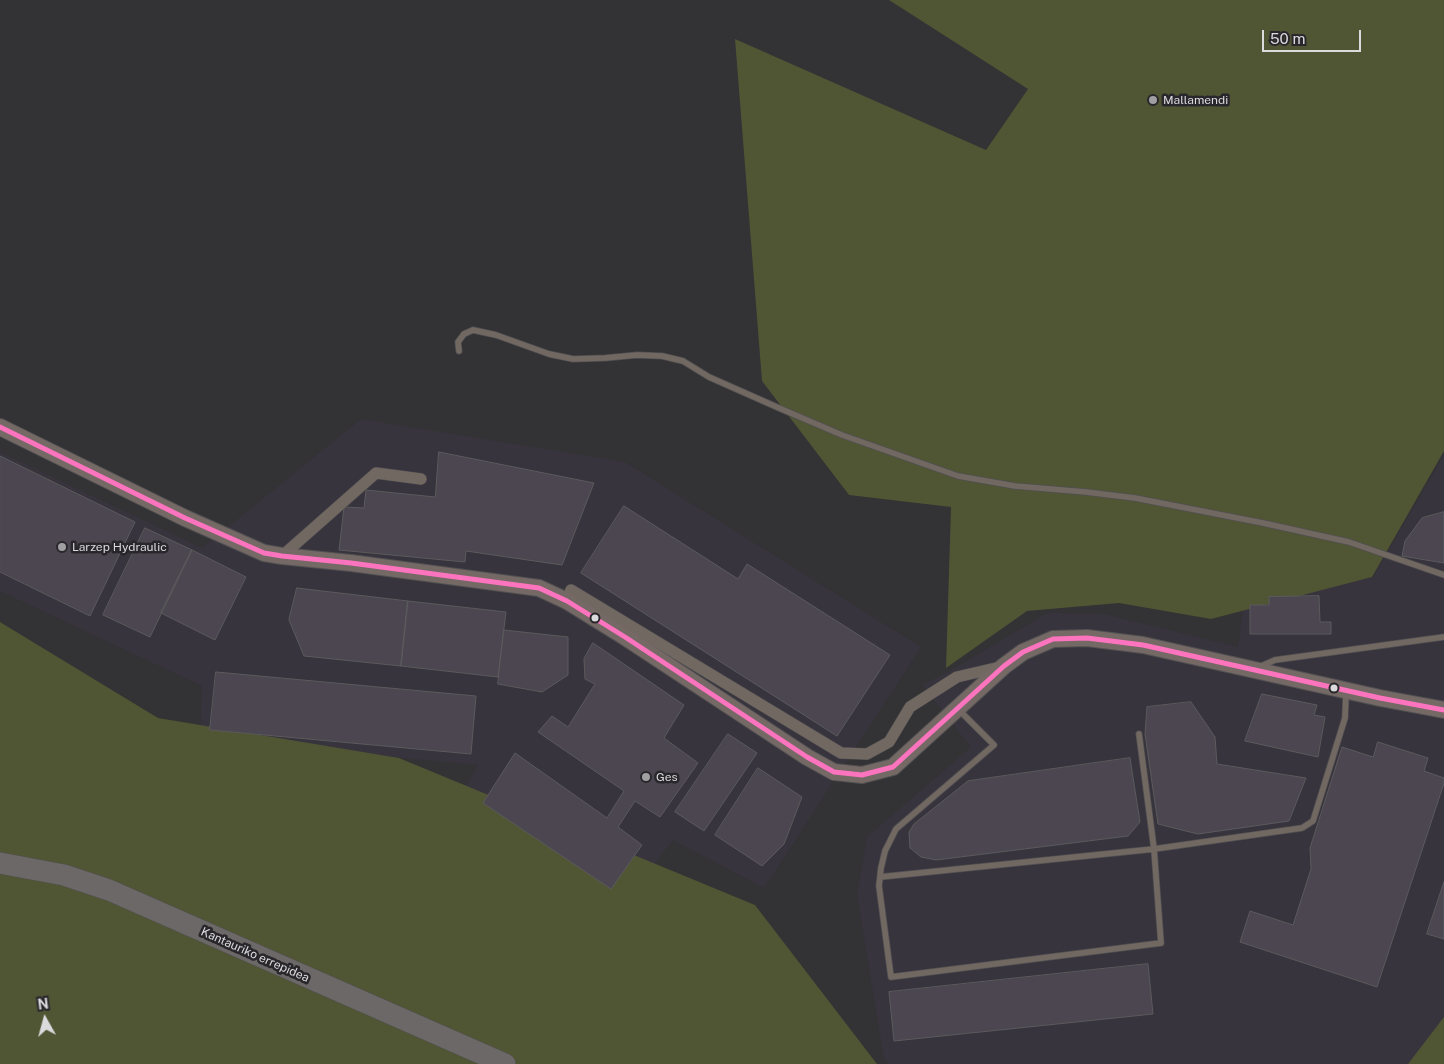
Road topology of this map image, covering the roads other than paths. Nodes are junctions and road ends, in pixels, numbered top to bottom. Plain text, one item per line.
1 (459, 351) dead end
2 (0, 428) edge
3 (422, 479) dead end
4 (282, 556) junction
5 (1444, 575) edge
6 (567, 601) junction
7 (1444, 637) edge
8 (1004, 666) junction
9 (1252, 670) junction
10 (1346, 690) junction
11 (957, 708) junction
12 (1444, 710) edge
13 (1139, 734) dead end
14 (1154, 850) junction
15 (0, 863) edge
16 (880, 877) junction
17 (505, 1064) edge

1 - 5 lane
2 - 4 street
3 - 4 street
4 - 6 street
6 - 8 street
6 - 11 street
7 - 9 lane
8 - 9 street
8 - 11 street
9 - 10 street
10 - 12 street
10 - 14 lane
11 - 16 lane
13 - 14 lane
14 - 16 lane
14 - 16 lane
15 - 17 highway, Kantauriko errepidea

